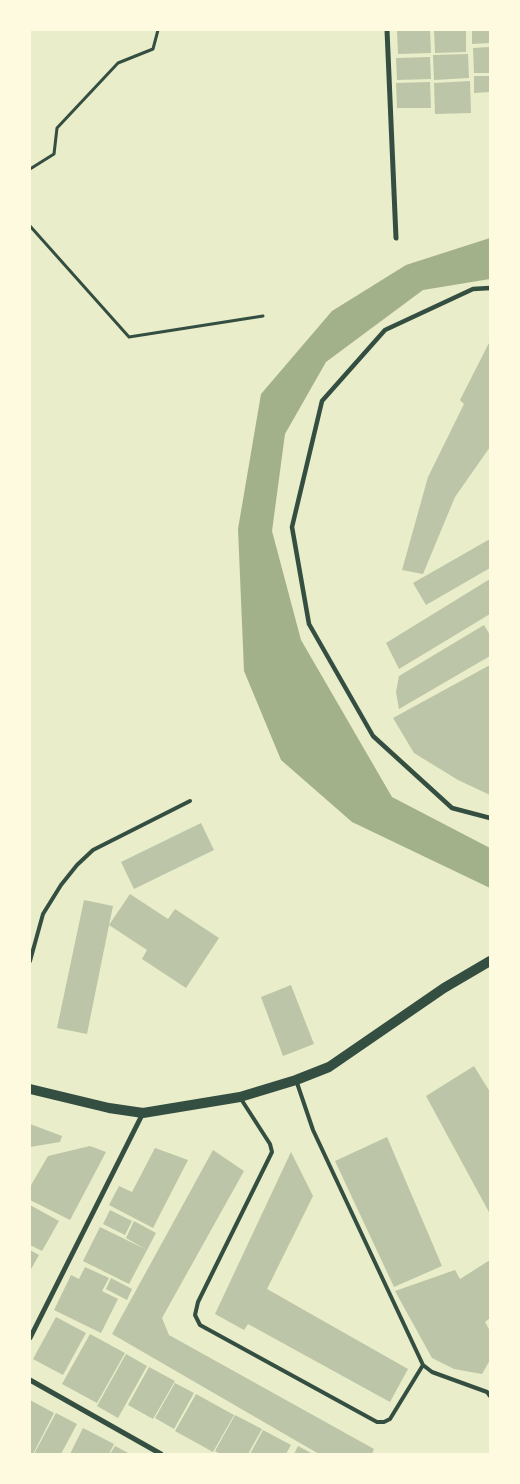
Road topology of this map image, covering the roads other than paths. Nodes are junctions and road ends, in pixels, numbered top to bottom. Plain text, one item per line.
1 (387, 30) edge
2 (396, 238) dead end
3 (490, 288) edge
4 (190, 801) dead end
5 (490, 818) edge
6 (30, 961) edge
7 (490, 961) edge
8 (296, 1080) junction
9 (30, 1088) edge
10 (240, 1097) junction
11 (143, 1112) junction
12 (30, 1338) edge
13 (424, 1365) junction
14 (30, 1380) edge
15 (490, 1386) edge
16 (487, 1392) junction
17 (490, 1396) edge
18 (161, 1454) edge

1 - 2 street
3 - 5 street
4 - 6 lane
7 - 8 main road
8 - 10 main road
8 - 13 lane
9 - 11 main road
10 - 11 main road
10 - 13 lane
11 - 12 street
13 - 16 lane
14 - 18 street
15 - 16 lane
16 - 17 lane

